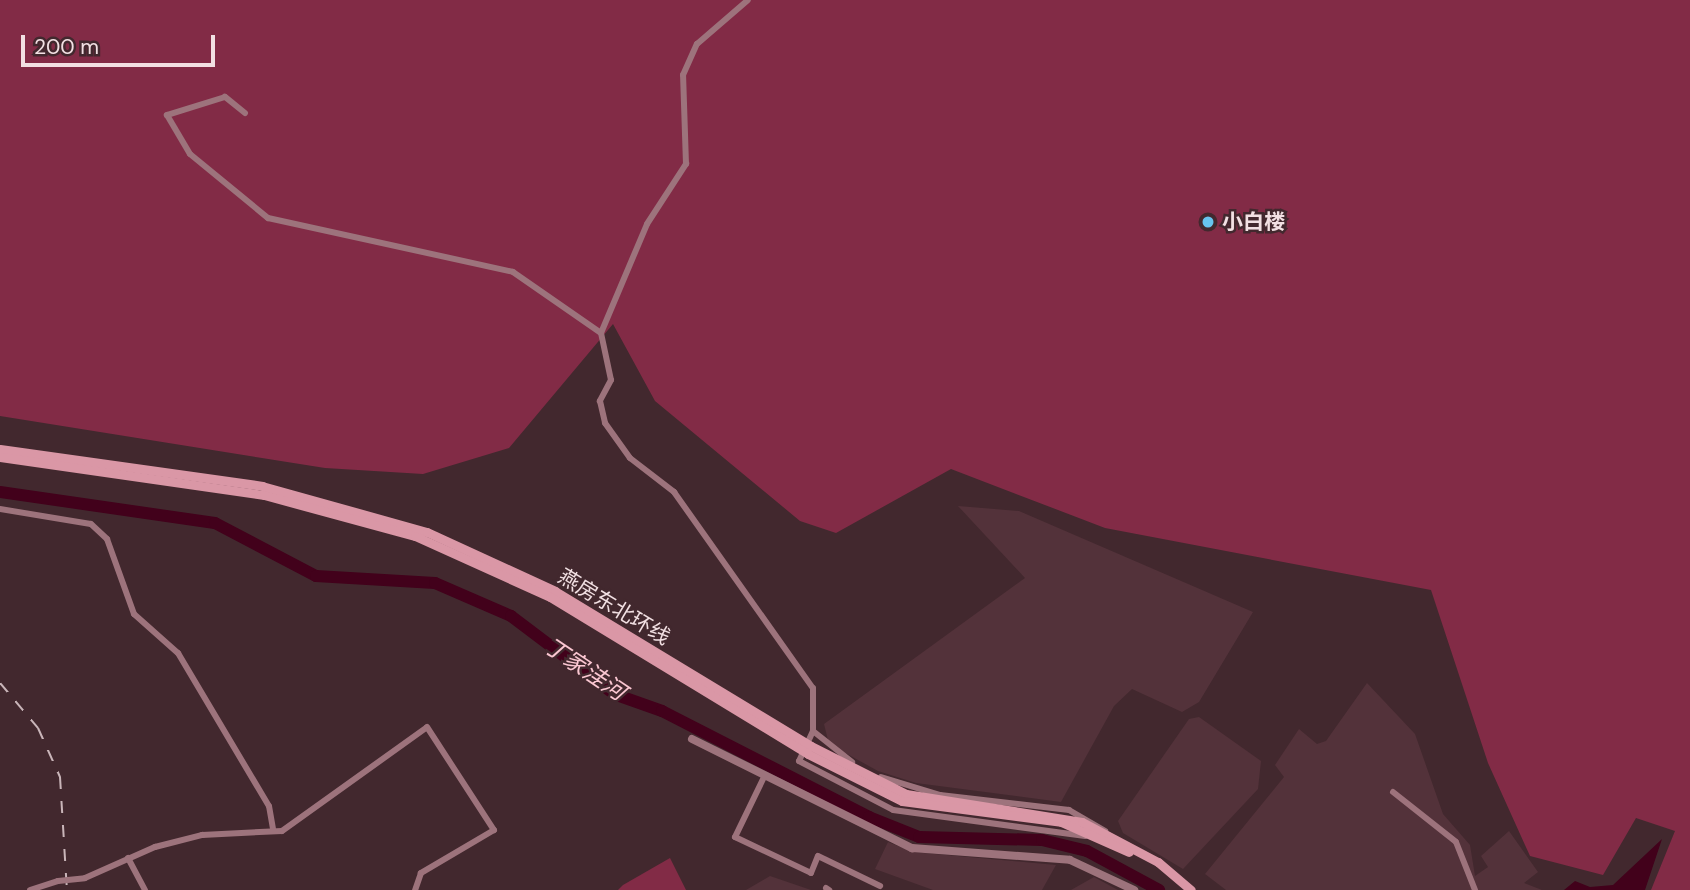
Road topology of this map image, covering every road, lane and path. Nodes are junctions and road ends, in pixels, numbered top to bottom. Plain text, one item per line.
1 (748, 0) edge
2 (245, 113) dead end
3 (601, 333) junction
4 (0, 449) edge
5 (0, 457) edge
6 (0, 509) edge
7 (813, 731) junction
8 (692, 739) dead end
9 (809, 750) junction
10 (765, 775) junction
11 (1393, 792) dead end
12 (273, 829) junction
13 (1113, 841) junction
14 (128, 858) junction
15 (880, 886) dead end
16 (30, 890) edge
17 (145, 890) edge
18 (415, 890) edge
19 (1134, 890) edge
20 (1191, 890) edge
21 (1475, 890) edge

1 - 3 street
2 - 3 street
3 - 7 street
4 - 9 main road, 燕房东北环线, bridge
5 - 9 main road, 燕房东北环线, bridge
6 - 12 street
7 - 13 street
7 - 13 street
8 - 10 street
9 - 13 main road, 燕房东北环线
10 - 15 street
10 - 19 street
11 - 21 street
12 - 14 street
12 - 18 street
13 - 20 main road, 燕房东北环线
14 - 16 street, bridge
14 - 17 street

